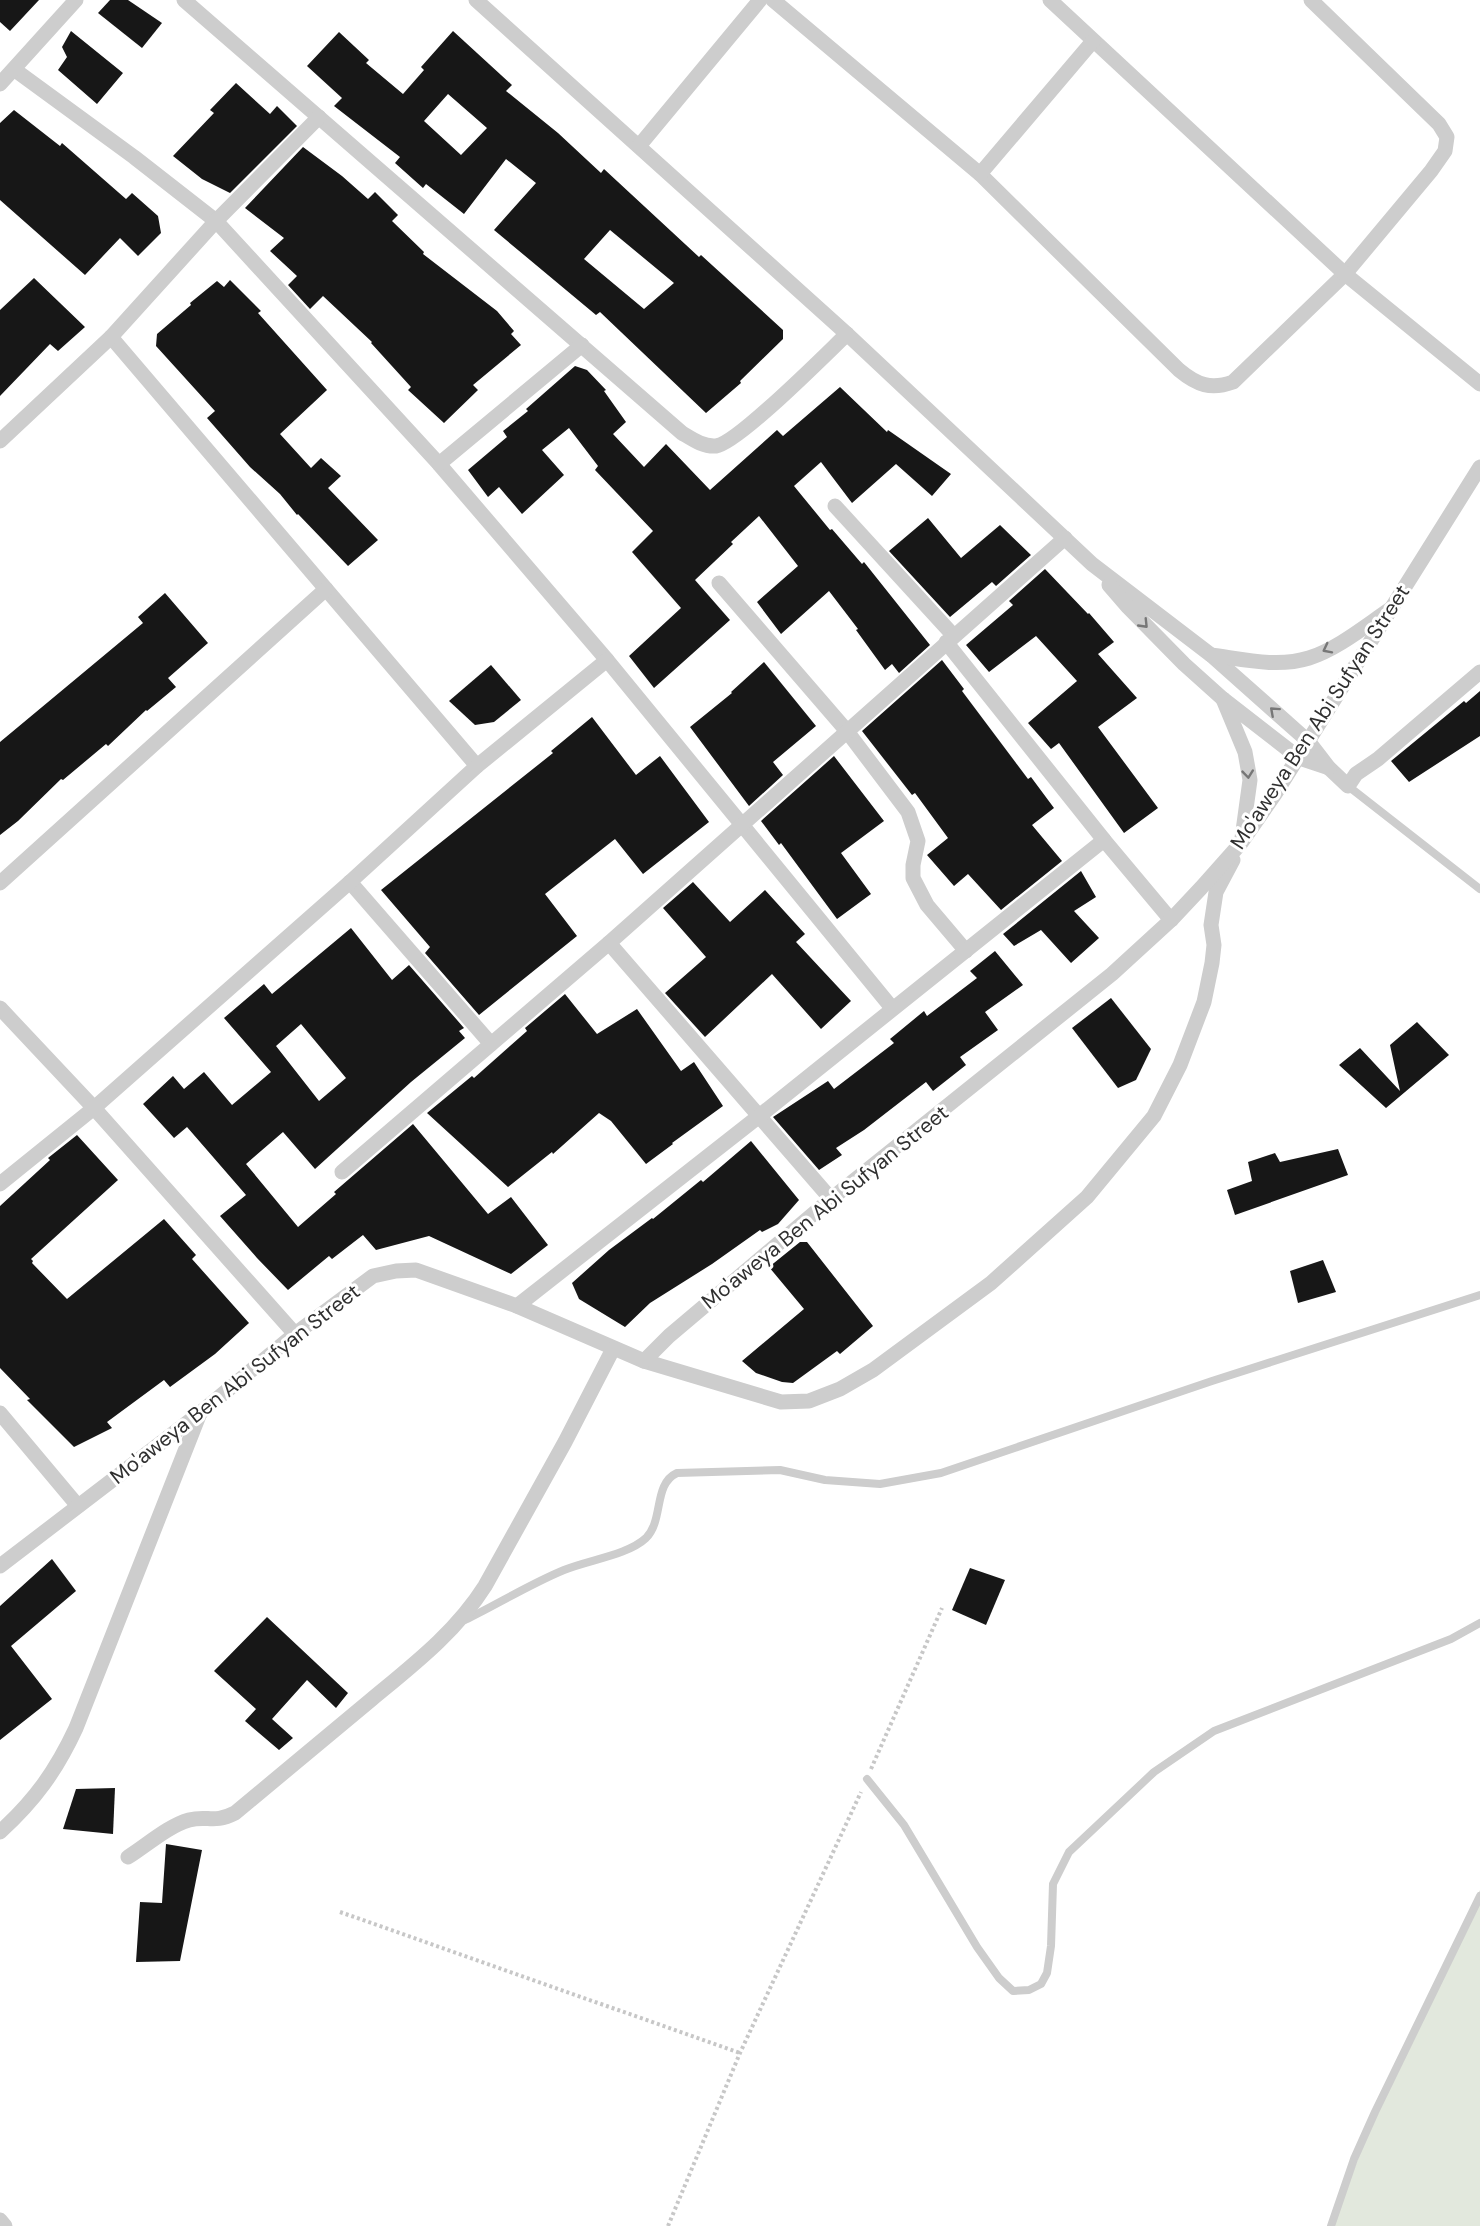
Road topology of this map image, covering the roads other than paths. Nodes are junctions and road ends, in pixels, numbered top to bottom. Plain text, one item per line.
1 (76, 0) edge
2 (184, 0) edge
3 (476, 0) edge
4 (760, 0) edge
5 (773, 0) edge
6 (1050, 0) edge
7 (1311, 0) edge
8 (1094, 41) junction
9 (15, 70) junction
10 (0, 84) edge
11 (319, 117) junction
12 (639, 146) junction
13 (980, 174) junction
14 (216, 221) junction
15 (1345, 274) junction
16 (847, 334) junction
17 (111, 337) junction
18 (582, 345) junction
19 (1480, 384) edge
20 (0, 441) edge
21 (439, 464) junction
22 (1480, 467) edge
23 (835, 506) dead end
24 (1065, 538) junction
25 (1092, 564) junction
26 (719, 583) dead end
27 (326, 589) junction
28 (1394, 606) junction
29 (950, 638) junction
30 (1211, 655) junction
31 (607, 660) junction
32 (1480, 672) edge
33 (1223, 699) junction
34 (846, 730) junction
35 (1309, 742) junction
36 (1299, 758) junction
37 (477, 766) junction
38 (1329, 768) junction
39 (1348, 786) junction
40 (742, 824) junction
41 (1104, 840) junction
42 (1241, 843) junction
43 (350, 882) junction
44 (0, 883) edge
45 (1480, 889) edge
46 (1171, 920) junction
47 (609, 943) junction
48 (966, 951) junction
49 (0, 1008) edge
50 (892, 1008) junction
51 (491, 1044) junction
52 (94, 1108) junction
53 (758, 1117) junction
54 (342, 1172) dead end
55 (0, 1184) edge
56 (831, 1199) junction
57 (1480, 1294) edge
58 (517, 1306) junction
59 (295, 1334) junction
60 (613, 1349) junction
61 (644, 1361) junction
62 (0, 1413) edge
63 (200, 1413) junction
64 (78, 1506) junction
65 (0, 1566) edge
66 (1480, 1623) edge
67 (456, 1625) junction
68 (867, 1779) road end
69 (0, 1832) edge
70 (128, 1857) dead end
71 (1480, 1896) edge
72 (0, 2220) edge
73 (5, 2226) edge
74 (1331, 2226) edge

1 - 9 street
2 - 11 street
3 - 12 street
4 - 12 street
5 - 13 street
6 - 8 street
7 - 15 street
8 - 13 street
8 - 15 street
9 - 10 street
9 - 14 street
11 - 14 street
11 - 18 street
12 - 16 street
13 - 15 street
14 - 17 street
14 - 21 street
15 - 19 street
16 - 18 street
16 - 24 street
17 - 20 street
17 - 27 street
18 - 21 street
21 - 31 street
22 - 28 street, Mo'aweya Ben Abi Sufyan Street
23 - 29 street
24 - 25 street
24 - 29 street
25 - 30 street
25 -> 33 street
26 - 34 street
27 - 37 street
27 - 44 street
28 -> 30 street
28 - 35 street, Mo'aweya Ben Abi Sufyan Street
29 - 34 street
29 - 41 street
35 -> 30 street
31 - 37 street
31 - 40 street
32 - 39 street
33 - 36 street
33 -> 42 street
34 - 40 street
34 - 48 street
35 - 36 street, Mo'aweya Ben Abi Sufyan Street
35 - 38 street
36 - 38 street
36 - 42 street, Mo'aweya Ben Abi Sufyan Street
37 - 43 street
38 - 39 street
39 - 45 lane
40 - 47 street
40 - 50 street
41 - 46 street
41 - 48 street
42 - 46 street, Mo'aweya Ben Abi Sufyan Street
42 - 61 street
43 - 51 street
43 - 52 street
46 - 56 street, Mo'aweya Ben Abi Sufyan Street
47 - 51 street
47 - 53 street
48 - 50 street
49 - 52 street
50 - 53 street
51 - 54 street
52 - 55 street
52 - 59 street
53 - 56 street
53 - 58 street
56 - 61 street, Mo'aweya Ben Abi Sufyan Street
57 - 67 lane
58 - 59 street, Mo'aweya Ben Abi Sufyan Street
58 - 60 street, Mo'aweya Ben Abi Sufyan Street
59 - 63 street, Mo'aweya Ben Abi Sufyan Street
60 - 61 street, Mo'aweya Ben Abi Sufyan Street
60 - 67 street
62 - 64 street
63 - 64 street, Mo'aweya Ben Abi Sufyan Street
63 - 69 street
64 - 65 street, Mo'aweya Ben Abi Sufyan Street
66 - 68 lane
67 - 70 street
71 - 74 lane
72 - 73 street

